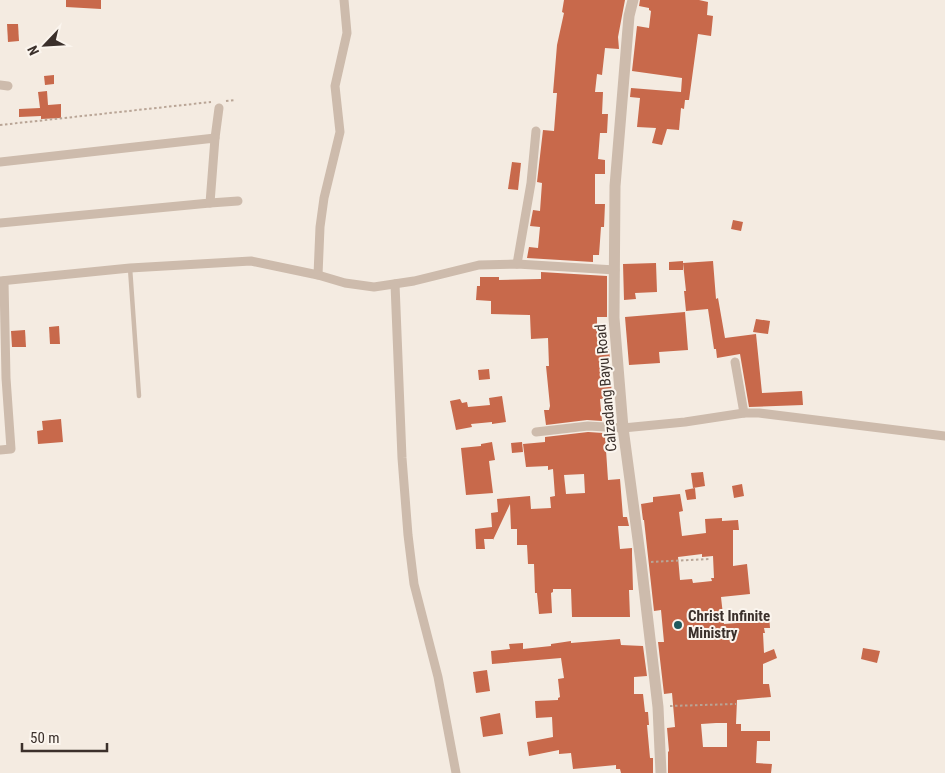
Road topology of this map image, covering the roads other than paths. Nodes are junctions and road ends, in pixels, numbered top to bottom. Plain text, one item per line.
1 (344, 0) edge
2 (633, 0) edge
3 (220, 104) road end
4 (536, 131) dead end
5 (215, 138) junction
6 (0, 162) edge
7 (238, 201) dead end
8 (210, 203) junction
9 (0, 222) edge
10 (517, 264) junction
11 (130, 268) junction
12 (615, 270) junction
13 (318, 275) junction
14 (2, 281) edge
15 (395, 284) junction
16 (735, 362) dead end
17 (139, 396) dead end
18 (744, 413) junction
19 (623, 428) junction
20 (536, 432) dead end
21 (945, 436) edge
22 (0, 450) edge
23 (456, 773) edge
24 (661, 773) edge

1 - 13 street
2 - 12 street, Calzadang Bayu Road
3 - 5 street
4 - 10 street
5 - 6 street
5 - 8 street
7 - 8 street
8 - 9 street
10 - 12 street
10 - 15 street
11 - 13 street
11 - 14 street
11 - 17 lane
12 - 19 street, Calzadang Bayu Road
13 - 15 street
14 - 22 street
15 - 23 street
16 - 18 street
18 - 19 street
18 - 21 street
19 - 20 street
19 - 24 street, Calzadang Bayu Road

